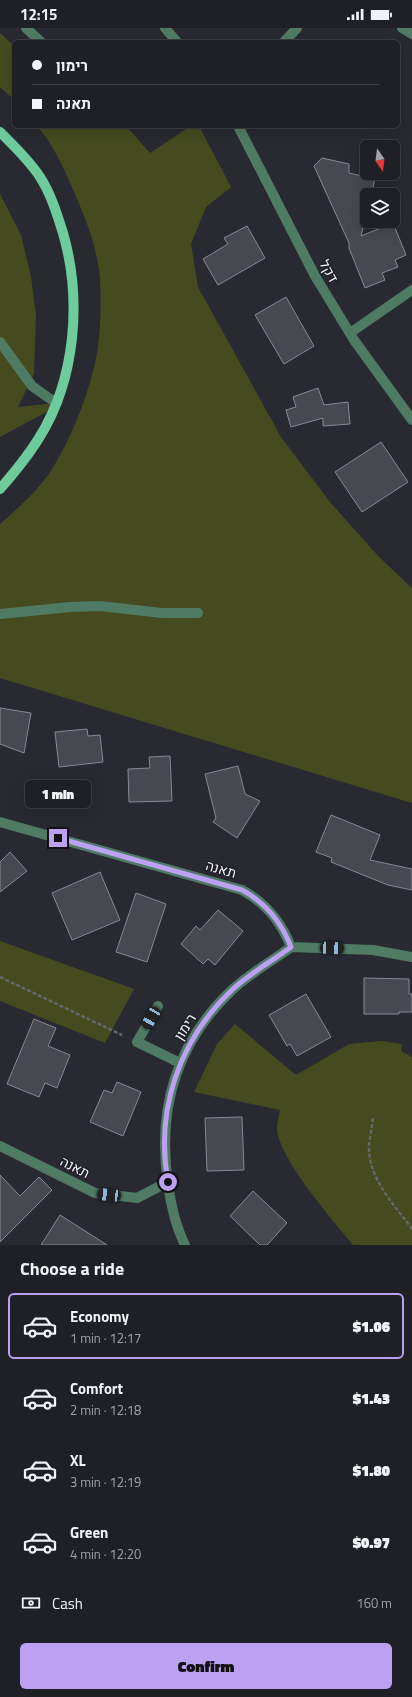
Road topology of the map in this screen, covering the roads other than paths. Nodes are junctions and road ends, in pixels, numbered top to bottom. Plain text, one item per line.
1 (26, 28) edge
2 (164, 28) edge
3 (297, 28) edge
4 (402, 28) edge
5 (412, 34) edge
6 (39, 40) edge
7 (175, 40) edge
8 (286, 40) edge
9 (239, 128) edge
10 (0, 132) edge
11 (412, 290) edge
12 (350, 333) junction
13 (0, 342) edge
14 (56, 403) junction
15 (412, 420) edge
16 (0, 489) edge
17 (198, 613) dead end
18 (0, 614) edge
19 (0, 822) edge
20 (291, 947) junction
21 (412, 958) edge
22 (158, 1006) dead end
23 (180, 1063) junction
24 (0, 1146) edge
25 (168, 1182) junction
26 (185, 1245) edge

1 - 6 street
2 - 7 street
3 - 8 street
4 - 5 street
9 - 12 street, דקל
10 - 14 main road
11 - 12 street
12 - 15 street, דקל
13 - 14 street
14 - 16 main road
17 - 18 street
19 - 20 street, תאנה
20 - 21 street
20 - 23 street, רימון
22 - 23 street
23 - 25 street, רימון
24 - 25 street, תאנה
25 - 26 street

